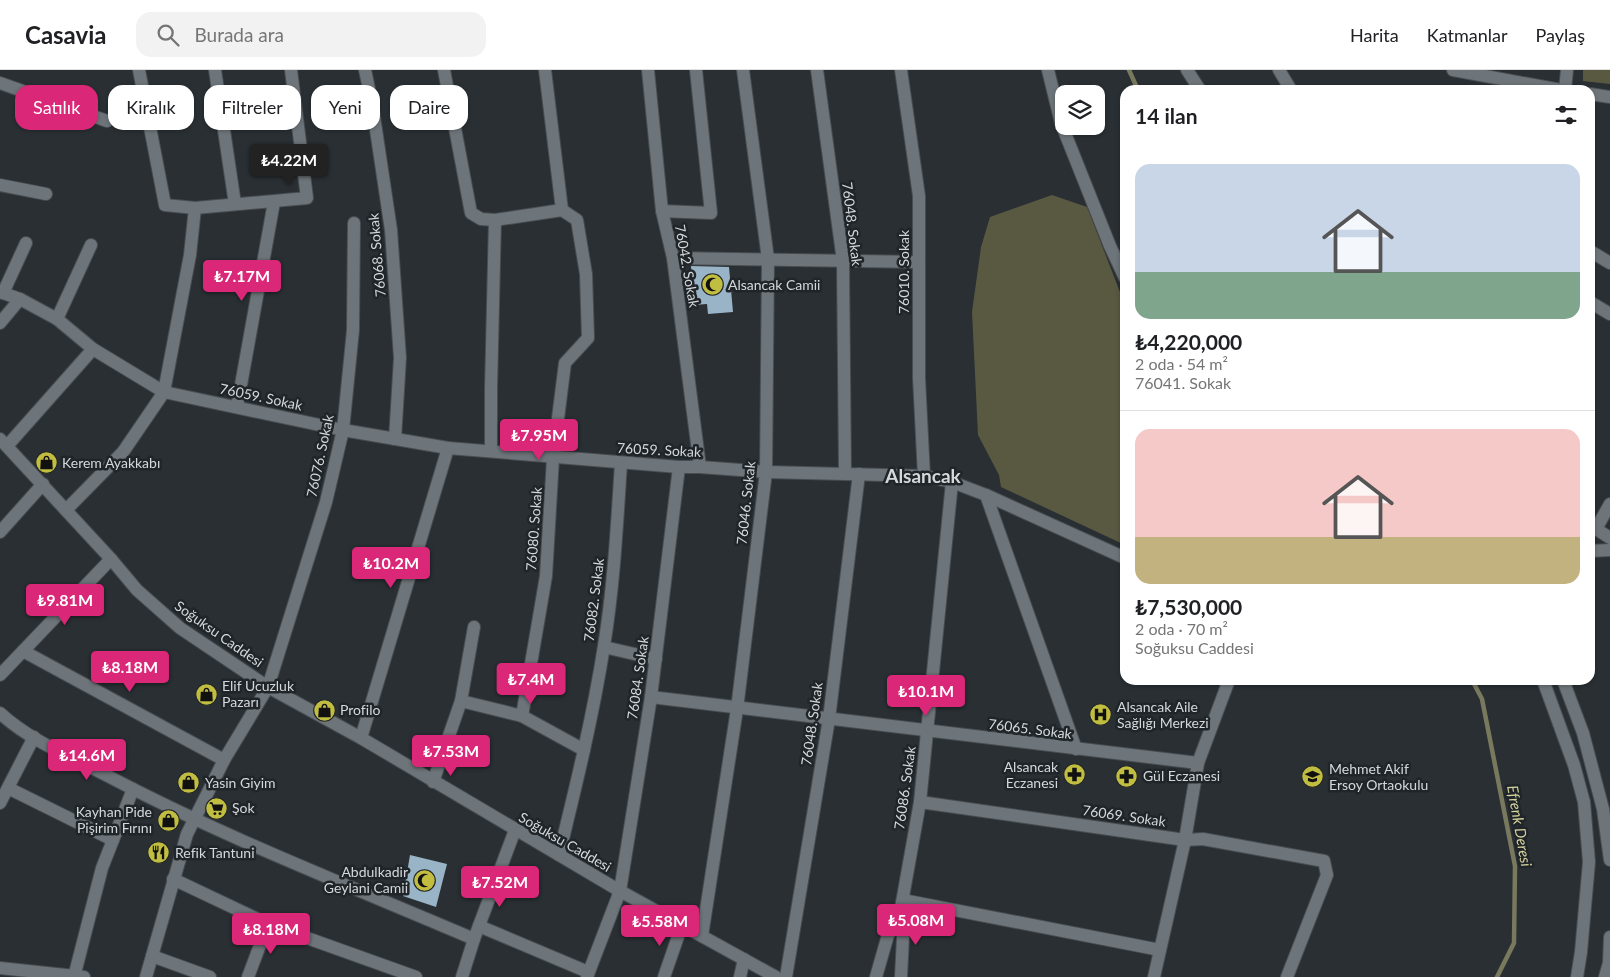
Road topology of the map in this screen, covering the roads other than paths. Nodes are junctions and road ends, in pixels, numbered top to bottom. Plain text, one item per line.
1 (139, 70) edge
2 (215, 70) edge
3 (291, 70) edge
4 (365, 70) edge
5 (444, 70) edge
6 (545, 70) edge
7 (648, 70) edge
8 (696, 70) edge
9 (743, 70) edge
10 (817, 70) edge
11 (901, 70) edge
12 (1048, 70) edge
13 (1187, 70) edge
14 (1279, 70) edge
15 (1453, 70) edge
16 (1567, 70) edge
17 (0, 83) edge
18 (1197, 85) edge
19 (1288, 85) edge
20 (1534, 85) edge
21 (1566, 85) edge
22 (1595, 95) edge
23 (1610, 97) edge
24 (107, 121) dead end
25 (0, 185) edge
26 (46, 194) dead end
27 (274, 202) junction
28 (235, 204) junction
29 (195, 208) junction
30 (562, 210) junction
31 (662, 211) junction
32 (495, 220) junction
33 (354, 223) dead end
34 (26, 244) dead end
35 (91, 245) dead end
36 (1595, 254) edge
37 (673, 258) junction
38 (768, 260) junction
39 (843, 261) junction
40 (919, 262) junction
41 (1610, 263) edge
42 (1120, 267) edge
43 (1, 293) edge
44 (20, 299) junction
45 (1595, 306) edge
46 (1610, 314) edge
47 (57, 319) junction
48 (0, 323) edge
49 (93, 349) junction
50 (164, 392) junction
51 (237, 407) junction
52 (343, 430) junction
53 (395, 439) junction
54 (3, 443) edge
55 (448, 448) junction
56 (491, 451) junction
57 (553, 458) junction
58 (621, 463) junction
59 (700, 466) junction
60 (679, 467) junction
61 (766, 472) junction
62 (844, 473) junction
63 (859, 474) junction
64 (924, 476) junction
65 (952, 482) junction
66 (43, 484) junction
67 (986, 495) junction
68 (1610, 504) edge
69 (66, 510) junction
70 (1595, 524) edge
71 (1595, 528) edge
72 (0, 532) edge
73 (1610, 538) edge
74 (1610, 550) edge
75 (1595, 551) edge
76 (1120, 556) edge
77 (111, 559) junction
78 (474, 627) dead end
79 (604, 647) junction
80 (23, 651) junction
81 (656, 659) junction
82 (0, 675) edge
83 (1227, 685) edge
84 (1545, 685) edge
85 (1565, 685) edge
86 (268, 687) junction
87 (651, 697) junction
88 (461, 700) junction
89 (737, 709) junction
90 (0, 713) edge
91 (522, 716) junction
92 (829, 719) junction
93 (928, 732) junction
94 (34, 737) junction
95 (361, 738) junction
96 (1076, 749) junction
97 (584, 750) junction
98 (224, 760) junction
99 (1198, 763) junction
100 (433, 782) junction
101 (8, 788) junction
102 (133, 789) junction
103 (0, 802) edge
104 (920, 802) junction
105 (194, 819) junction
106 (515, 830) junction
107 (112, 840) junction
108 (1186, 840) junction
109 (559, 855) junction
110 (1610, 860) edge
111 (173, 880) junction
112 (620, 891) junction
113 (903, 900) junction
114 (898, 918) junction
115 (268, 924) junction
116 (682, 925) junction
117 (479, 926) junction
118 (702, 936) junction
119 (1610, 937) edge
120 (474, 939) junction
121 (1160, 950) junction
122 (152, 956) junction
123 (744, 959) junction
124 (0, 968) edge
125 (587, 975) edge
126 (77, 977) edge
127 (146, 977) edge
128 (210, 977) edge
129 (248, 977) edge
130 (416, 977) edge
131 (462, 977) edge
132 (664, 977) edge
133 (740, 977) edge
134 (776, 977) edge
135 (786, 977) edge
136 (876, 977) edge
137 (901, 977) edge
138 (1154, 977) edge
139 (1287, 977) edge
140 (1577, 977) edge
141 (1605, 977) edge

1 - 29 street
2 - 28 street
3 - 27 street
4 - 53 street, 76068. Sokak
5 - 32 street
6 - 30 street
7 - 31 street, 76042. Sokak
8 - 31 street
9 - 38 street, 76046. Sokak
10 - 39 street, 76048. Sokak
11 - 40 street, 76010. Sokak
12 - 42 street
13 - 18 street
14 - 19 street
15 - 20 street
16 - 21 street
17 - 24 street
22 - 23 street
25 - 26 street
27 - 28 street
27 - 51 street
28 - 29 street
29 - 50 street
30 - 32 street
30 - 57 street, 76080. Sokak
31 - 37 street, 76042. Sokak
32 - 56 street
33 - 52 street, 76076. Sokak
34 - 43 street
35 - 47 street
36 - 41 street
37 - 38 street
37 - 59 street, 76042. Sokak
38 - 39 street
38 - 61 street, 76046. Sokak
39 - 40 street
39 - 62 street, 76048. Sokak
40 - 64 street, 76010. Sokak
43 - 44 street, 76059. Sokak
44 - 47 street, 76059. Sokak
44 - 48 street
45 - 46 street
47 - 49 street, 76059. Sokak
49 - 50 street, 76059. Sokak
49 - 54 street
50 - 51 street, 76059. Sokak
50 - 69 street
51 - 52 street, 76059. Sokak
52 - 53 street, 76059. Sokak
52 - 86 street, 76076. Sokak
53 - 55 street, 76059. Sokak
54 - 66 street, Soğuksu Caddesi
55 - 56 street, 76059. Sokak
55 - 95 street
56 - 57 street, 76059. Sokak
57 - 58 street, 76059. Sokak
57 - 91 street, 76080. Sokak
58 - 60 street, 76059. Sokak
58 - 79 street, 76082. Sokak
59 - 60 street, 76059. Sokak
59 - 61 street, 76059. Sokak
60 - 81 street, 76084. Sokak
61 - 62 street, 76059. Sokak
61 - 89 street, 76046. Sokak
62 - 63 street, 76059. Sokak
63 - 64 street, 76059. Sokak
63 - 92 street, 76048. Sokak
64 - 65 street, 76059. Sokak
65 - 67 street, 76059. Sokak
65 - 93 street, 76086. Sokak
66 - 69 street, Soğuksu Caddesi
66 - 72 street
67 - 76 street, 76059. Sokak
67 - 96 street
68 - 70 street
69 - 77 street, Soğuksu Caddesi
71 - 73 street
74 - 75 street
77 - 80 street
77 - 86 street, Soğuksu Caddesi
78 - 88 street
79 - 81 street
79 - 97 street, 76082. Sokak
80 - 82 street
80 - 98 street
81 - 87 street, 76084. Sokak
83 - 99 street
84 - 140 street
85 - 110 street
86 - 95 street, Soğuksu Caddesi
86 - 98 street, 76076. Sokak
87 - 89 street, 76065. Sokak
87 - 112 street, 76084. Sokak
88 - 91 street
88 - 100 street
89 - 92 street, 76065. Sokak
89 - 118 street, 76046. Sokak
90 - 94 street
91 - 97 street
92 - 93 street, 76065. Sokak
92 - 135 street, 76048. Sokak
93 - 96 street, 76065. Sokak
93 - 104 street, 76086. Sokak
94 - 101 street
94 - 102 street
95 - 100 street, Soğuksu Caddesi
96 - 99 street, 76065. Sokak
97 - 109 street, 76082. Sokak
98 - 105 street, 76076. Sokak
99 - 108 street
100 - 106 street, Soğuksu Caddesi
101 - 103 street
101 - 107 street
102 - 105 street
102 - 107 street
104 - 108 street, 76069. Sokak
104 - 113 street, 76086. Sokak
105 - 111 street, 76076. Sokak
105 - 120 street
106 - 109 street, Soğuksu Caddesi
106 - 117 street
107 - 126 street
108 - 121 street
108 - 139 street, 76069. Sokak
109 - 112 street, Soğuksu Caddesi
111 - 115 street
111 - 122 street, 76076. Sokak
112 - 116 street, Soğuksu Caddesi
112 - 125 street, 76084. Sokak
113 - 114 street, 76086. Sokak
113 - 121 street
114 - 136 street, 76086. Sokak
114 - 137 street, 76086. Sokak
115 - 129 street
115 - 130 street
116 - 118 street, Soğuksu Caddesi
116 - 132 street
117 - 120 street
117 - 125 street
118 - 123 street, Soğuksu Caddesi
119 - 141 street
120 - 131 street
121 - 138 street
122 - 127 street, 76076. Sokak
122 - 128 street
123 - 133 street
123 - 134 street, Soğuksu Caddesi
124 - 126 street

